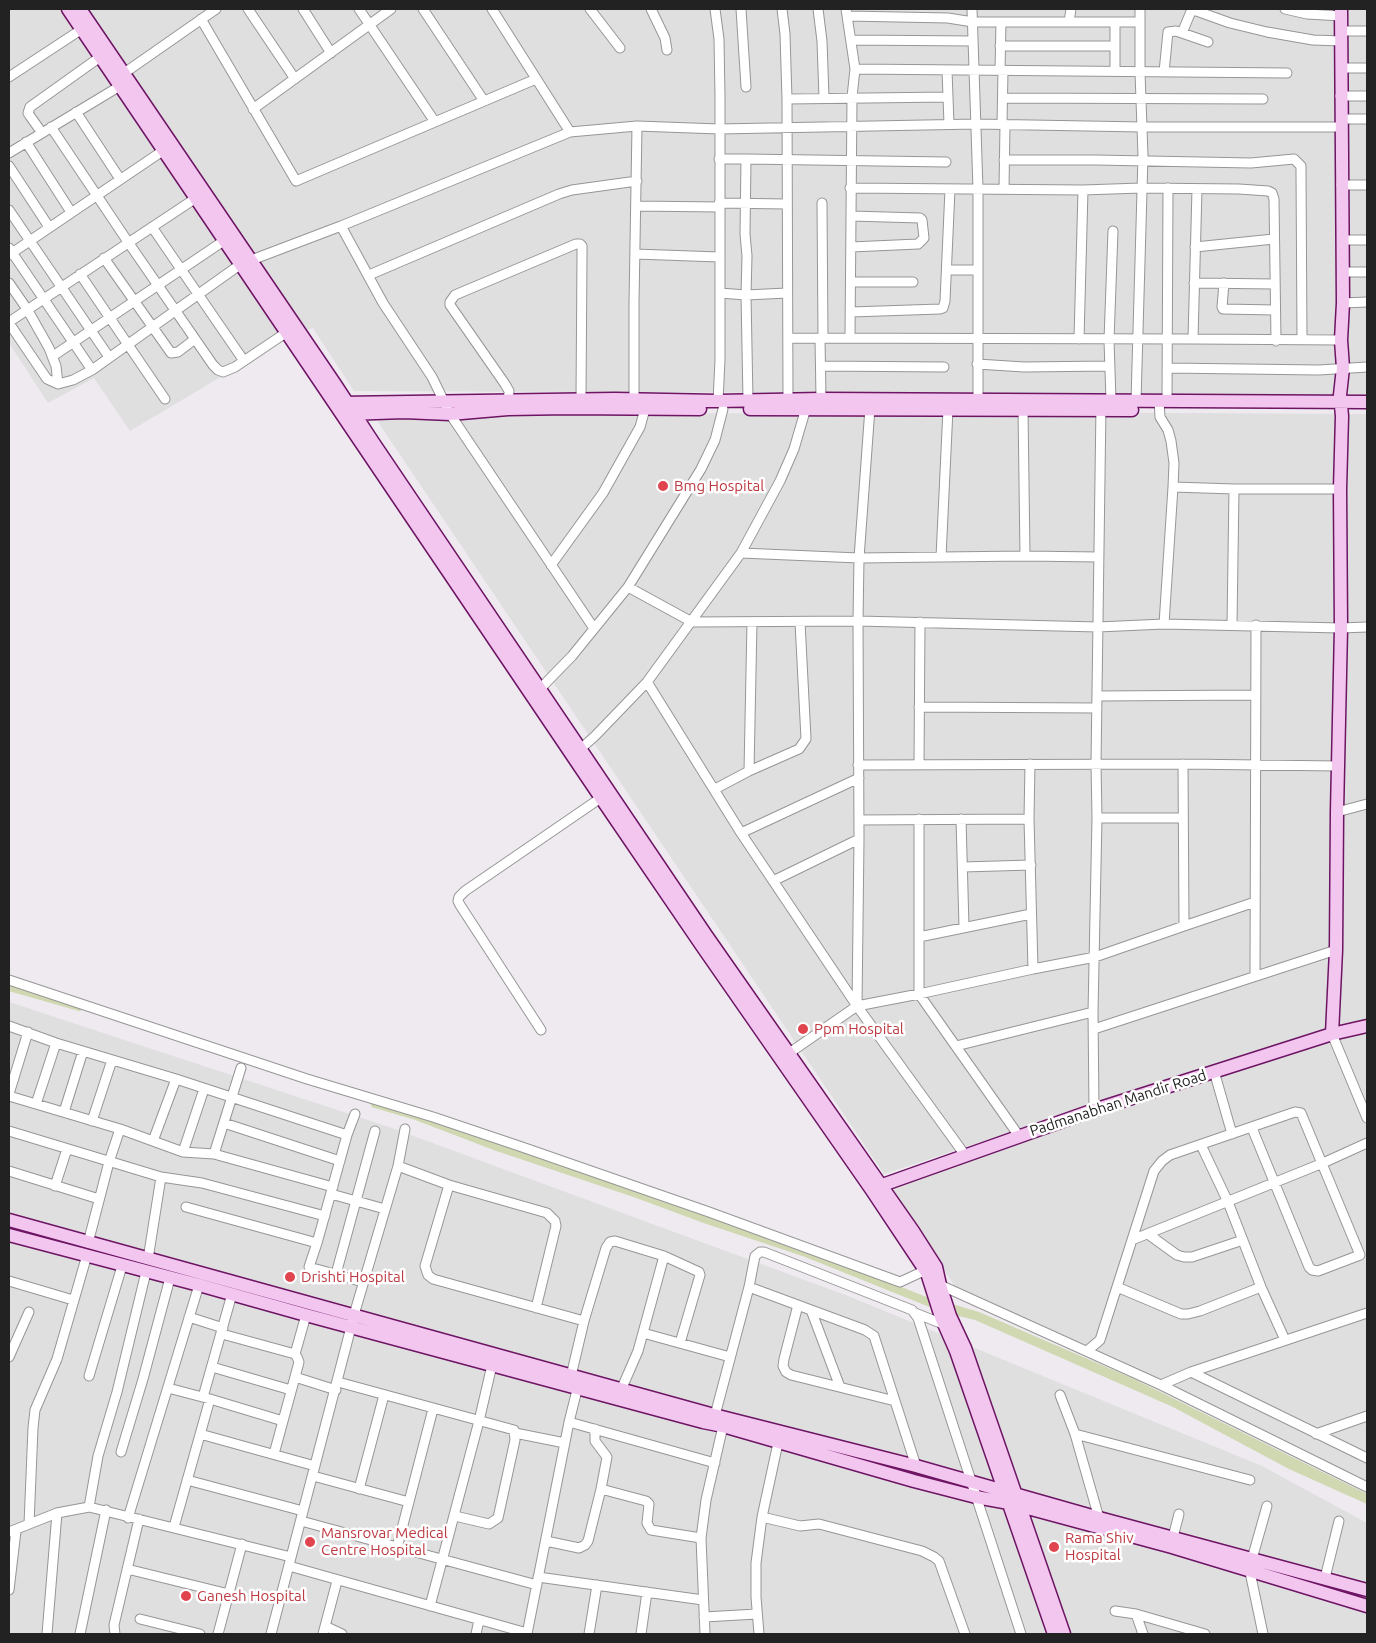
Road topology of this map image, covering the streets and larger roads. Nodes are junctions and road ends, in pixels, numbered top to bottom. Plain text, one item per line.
1 (68, 9) edge
2 (80, 9) edge
3 (216, 9) edge
4 (248, 9) edge
5 (303, 9) edge
6 (359, 9) edge
7 (391, 9) edge
8 (423, 9) edge
9 (492, 9) edge
10 (590, 9) edge
11 (651, 9) edge
12 (715, 9) edge
13 (741, 9) edge
14 (782, 9) edge
15 (818, 9) edge
16 (972, 9) edge
17 (1071, 9) edge
18 (1140, 9) edge
19 (1191, 9) edge
20 (1285, 9) edge
21 (847, 12) edge
22 (1341, 12) edge
23 (910, 13) edge
24 (947, 13) edge
25 (202, 19) junction
26 (973, 22) junction
27 (1001, 22) junction
28 (1069, 22) junction
29 (1115, 22) junction
30 (1140, 22) junction
31 (369, 25) junction
32 (82, 29) junction
33 (1367, 31) edge
34 (1182, 33) junction
35 (1342, 36) junction
36 (851, 40) junction
37 (973, 41) junction
38 (1208, 42) dead end
39 (1000, 46) junction
40 (1115, 46) junction
41 (620, 48) dead end
42 (667, 50) dead end
43 (331, 53) junction
44 (100, 57) junction
45 (1341, 68) junction
46 (1367, 68) edge
47 (855, 69) junction
48 (947, 70) junction
49 (975, 71) junction
50 (1001, 71) junction
51 (1115, 72) junction
52 (1140, 72) junction
53 (1164, 72) junction
54 (1287, 73) dead end
55 (9, 77) edge
56 (120, 79) junction
57 (295, 79) junction
58 (536, 80) junction
59 (746, 87) dead end
60 (1340, 96) junction
61 (1367, 96) edge
62 (948, 97) junction
63 (824, 98) junction
64 (852, 98) junction
65 (1003, 98) junction
66 (787, 99) junction
67 (1263, 99) dead end
68 (1140, 100) junction
69 (484, 101) junction
70 (253, 109) junction
71 (76, 112) junction
72 (1367, 119) edge
73 (435, 122) junction
74 (1341, 123) junction
75 (949, 124) junction
76 (976, 124) junction
77 (1004, 124) junction
78 (637, 126) junction
79 (852, 126) junction
80 (51, 127) junction
81 (1142, 127) junction
82 (787, 128) junction
83 (719, 129) junction
84 (42, 132) junction
85 (570, 132) junction
86 (26, 142) junction
87 (164, 150) junction
88 (9, 153) edge
89 (746, 159) junction
90 (787, 159) junction
91 (719, 160) junction
92 (852, 160) junction
93 (1004, 160) junction
94 (946, 162) dead end
95 (1142, 162) junction
96 (9, 166) edge
97 (120, 179) junction
98 (636, 181) junction
99 (1341, 185) junction
100 (1367, 185) edge
101 (850, 188) junction
102 (1141, 188) junction
103 (1168, 188) junction
104 (950, 189) junction
105 (1004, 189) junction
106 (1197, 189) junction
107 (978, 190) junction
108 (1084, 190) junction
109 (96, 195) junction
110 (196, 198) junction
111 (746, 203) junction
112 (822, 203) dead end
113 (787, 204) junction
114 (719, 205) junction
115 (636, 206) junction
116 (9, 210) edge
117 (71, 212) junction
118 (851, 216) junction
119 (49, 226) junction
120 (341, 226) junction
121 (152, 227) junction
122 (1113, 231) dead end
123 (1274, 239) junction
124 (30, 240) junction
125 (225, 240) junction
126 (1342, 240) junction
127 (1367, 240) edge
128 (128, 242) junction
129 (851, 247) junction
130 (1195, 247) junction
131 (10, 252) edge
132 (635, 254) junction
133 (104, 258) junction
134 (719, 258) junction
135 (246, 263) junction
136 (181, 269) junction
137 (947, 270) junction
138 (978, 270) junction
139 (1342, 272) junction
140 (1367, 272) edge
141 (80, 274) junction
142 (368, 275) junction
143 (9, 282) edge
144 (852, 282) junction
145 (913, 282) dead end
146 (1194, 283) junction
147 (1224, 283) junction
148 (1275, 284) junction
149 (157, 285) junction
150 (61, 287) junction
151 (788, 293) junction
152 (198, 294) junction
153 (720, 294) junction
154 (746, 295) junction
155 (44, 298) junction
156 (134, 301) junction
157 (1367, 302) edge
158 (1343, 303) junction
159 (27, 309) junction
160 (175, 310) junction
161 (1275, 310) junction
162 (851, 312) junction
163 (110, 317) junction
164 (9, 322) edge
165 (152, 327) junction
166 (90, 330) junction
167 (287, 332) junction
168 (850, 337) junction
169 (789, 338) junction
170 (821, 338) junction
171 (977, 338) junction
172 (195, 339) junction
173 (1079, 339) junction
174 (1193, 339) junction
175 (1302, 339) junction
176 (1109, 340) junction
177 (1138, 340) junction
178 (1167, 340) junction
179 (1341, 340) junction
180 (73, 341) junction
181 (1276, 341) junction
182 (128, 344) junction
183 (53, 356) junction
184 (109, 357) junction
185 (244, 361) junction
186 (977, 364) junction
187 (820, 366) junction
188 (1109, 366) junction
189 (944, 367) dead end
190 (1367, 367) edge
191 (1167, 368) junction
192 (1343, 368) junction
193 (92, 370) junction
194 (58, 384) junction
195 (165, 399) dead end
196 (581, 399) junction
197 (821, 399) junction
198 (444, 400) junction
199 (748, 400) junction
200 (1136, 401) junction
201 (1367, 402) edge
202 (508, 404) junction
203 (796, 404) junction
204 (978, 404) junction
205 (1104, 404) junction
206 (1162, 404) junction
207 (638, 405) junction
208 (720, 405) junction
209 (1341, 406) junction
210 (345, 408) junction
211 (870, 408) junction
212 (948, 409) junction
213 (1023, 409) junction
214 (1367, 411) edge
215 (355, 414) junction
216 (450, 414) junction
217 (1173, 487) junction
218 (1340, 489) junction
219 (1234, 490) junction
220 (741, 553) junction
221 (1025, 556) junction
222 (941, 557) junction
223 (1098, 557) junction
224 (860, 558) junction
225 (552, 565) junction
226 (628, 587) junction
227 (858, 621) junction
228 (692, 622) junction
229 (752, 622) junction
230 (800, 622) junction
231 (920, 622) junction
232 (1164, 624) junction
233 (1232, 624) junction
234 (1256, 625) junction
235 (594, 627) junction
236 (1098, 627) junction
237 (1367, 627) edge
238 (1340, 628) junction
239 (648, 682) junction
240 (536, 693) junction
241 (1256, 695) junction
242 (1097, 696) junction
243 (919, 707) junction
244 (1097, 708) junction
245 (576, 752) junction
246 (1030, 764) junction
247 (1096, 764) junction
248 (1182, 764) junction
249 (1255, 764) junction
250 (858, 765) junction
251 (919, 765) junction
252 (1337, 766) junction
253 (749, 771) junction
254 (858, 778) junction
255 (715, 789) junction
256 (605, 795) junction
257 (1367, 804) edge
258 (1337, 812) junction
259 (1097, 818) junction
260 (1183, 818) junction
261 (961, 819) junction
262 (1029, 819) junction
263 (859, 820) junction
264 (919, 820) junction
265 (741, 833) junction
266 (859, 839) junction
267 (1031, 865) junction
268 (963, 867) junction
269 (773, 882) junction
270 (1255, 902) junction
271 (1031, 914) junction
272 (1184, 926) junction
273 (964, 927) junction
274 (919, 937) junction
275 (1336, 950) junction
276 (1095, 957) junction
277 (1034, 968) junction
278 (1255, 976) junction
279 (9, 980) edge
280 (919, 994) junction
281 (857, 1006) junction
282 (1093, 1012) junction
283 (9, 1026) edge
284 (1367, 1026) edge
285 (1094, 1029) junction
286 (541, 1030) dead end
287 (28, 1032) junction
288 (1332, 1034) junction
289 (56, 1043) junction
290 (956, 1046) junction
291 (83, 1052) junction
292 (784, 1057) junction
293 (112, 1060) junction
294 (241, 1068) dead end
295 (1214, 1072) junction
296 (176, 1079) junction
297 (204, 1089) junction
298 (9, 1095) edge
299 (232, 1098) junction
300 (36, 1104) junction
301 (1094, 1110) junction
302 (64, 1112) junction
303 (355, 1114) dead end
304 (1367, 1118) edge
305 (92, 1121) junction
306 (224, 1123) junction
307 (1252, 1128) junction
308 (120, 1129) junction
309 (405, 1129) dead end
310 (374, 1130) dead end
311 (9, 1131) edge
312 (1232, 1134) junction
313 (347, 1135) junction
314 (1019, 1136) junction
315 (153, 1141) junction
316 (1367, 1144) edge
317 (1201, 1145) junction
318 (67, 1149) junction
319 (183, 1152) junction
320 (214, 1154) junction
321 (965, 1155) junction
322 (340, 1161) junction
323 (109, 1162) junction
324 (1323, 1163) junction
325 (398, 1166) junction
326 (9, 1171) edge
327 (161, 1177) junction
328 (1275, 1181) junction
329 (449, 1184) junction
330 (55, 1186) junction
331 (876, 1187) junction
332 (332, 1191) junction
333 (99, 1199) junction
334 (355, 1201) junction
335 (1228, 1202) junction
336 (186, 1207) dead end
337 (385, 1209) junction
338 (325, 1216) junction
339 (9, 1220) edge
340 (1148, 1234) junction
341 (9, 1235) edge
342 (1132, 1240) junction
343 (1243, 1240) junction
344 (317, 1243) junction
345 (88, 1249) junction
346 (664, 1256) junction
347 (147, 1265) junction
348 (122, 1266) junction
349 (926, 1270) junction
350 (336, 1274) junction
351 (170, 1278) junction
352 (9, 1281) edge
353 (363, 1282) junction
354 (198, 1285) junction
355 (1261, 1286) junction
356 (749, 1287) junction
357 (1117, 1287) junction
358 (937, 1291) junction
359 (232, 1294) junction
360 (73, 1300) junction
361 (798, 1305) junction
362 (536, 1308) junction
363 (811, 1310) junction
364 (29, 1312) dead end
365 (915, 1313) junction
366 (1367, 1313) edge
367 (306, 1315) junction
368 (189, 1317) junction
369 (947, 1320) junction
370 (584, 1321) junction
371 (352, 1322) junction
372 (222, 1331) junction
373 (643, 1333) junction
374 (1285, 1340) junction
375 (680, 1343) junction
376 (1087, 1351) junction
377 (295, 1354) junction
378 (9, 1357) edge
379 (730, 1357) junction
380 (492, 1365) junction
381 (212, 1367) junction
382 (1191, 1372) junction
383 (89, 1376) dead end
384 (296, 1377) junction
385 (576, 1381) junction
386 (1161, 1385) junction
387 (337, 1386) junction
388 (840, 1387) junction
389 (168, 1388) junction
390 (291, 1390) junction
391 (621, 1390) junction
392 (384, 1395) junction
393 (1060, 1395) dead end
394 (206, 1398) junction
395 (895, 1401) junction
396 (433, 1409) junction
397 (1367, 1416) edge
398 (283, 1421) junction
399 (479, 1421) junction
400 (569, 1422) junction
401 (717, 1422) junction
402 (595, 1429) junction
403 (515, 1433) junction
404 (200, 1434) junction
405 (1076, 1434) junction
406 (1316, 1434) junction
407 (565, 1443) junction
408 (778, 1443) junction
409 (121, 1452) dead end
410 (274, 1454) junction
411 (1367, 1458) edge
412 (714, 1463) junction
413 (315, 1466) junction
414 (916, 1466) junction
415 (313, 1476) junction
416 (187, 1480) junction
417 (1250, 1480) dead end
418 (972, 1483) junction
419 (1367, 1487) edge
420 (359, 1489) junction
421 (601, 1489) junction
422 (976, 1497) junction
423 (1013, 1499) junction
424 (409, 1502) junction
425 (1267, 1506) dead end
426 (89, 1507) junction
427 (106, 1510) junction
428 (303, 1511) junction
429 (57, 1513) junction
430 (1179, 1514) dead end
431 (455, 1516) junction
432 (762, 1517) junction
433 (128, 1518) junction
434 (1099, 1518) junction
435 (139, 1519) junction
436 (301, 1521) junction
437 (1339, 1521) dead end
438 (29, 1524) junction
439 (174, 1527) junction
440 (12, 1532) edge
441 (702, 1538) junction
442 (1172, 1538) junction
443 (546, 1541) junction
444 (242, 1544) junction
445 (397, 1548) junction
446 (444, 1560) junction
447 (290, 1561) junction
448 (1251, 1565) junction
449 (127, 1569) junction
450 (1325, 1578) junction
451 (337, 1581) junction
452 (538, 1581) junction
453 (597, 1585) junction
454 (9, 1590) edge
455 (1367, 1590) edge
456 (647, 1592) junction
457 (229, 1594) junction
458 (703, 1600) junction
459 (430, 1606) junction
460 (1367, 1606) edge
461 (1115, 1611) dead end
462 (757, 1614) junction
463 (1136, 1614) junction
464 (704, 1617) junction
465 (140, 1619) dead end
466 (479, 1620) junction
467 (324, 1630) edge
468 (172, 1631) edge
469 (527, 1633) edge
470 (47, 1634) edge
471 (80, 1634) edge
472 (115, 1634) edge
473 (200, 1634) edge
474 (218, 1634) edge
475 (270, 1634) edge
476 (342, 1634) edge
477 (476, 1634) edge
478 (589, 1634) edge
479 (641, 1634) edge
480 (705, 1634) edge
481 (759, 1634) edge
482 (965, 1634) edge
483 (1021, 1634) edge
484 (1054, 1634) edge
485 (1064, 1634) edge
486 (1143, 1634) edge
487 (1204, 1634) edge
488 (1263, 1634) edge

1 - 32 street
2 - 56 street
3 - 25 street
4 - 57 street
5 - 43 street
6 - 31 street
7 - 31 street
8 - 69 street
9 - 58 street
10 - 41 street
11 - 42 street
12 - 83 street
13 - 59 street
14 - 66 street
15 - 63 street
16 - 26 street
17 - 28 street
18 - 30 street
19 - 34 street
19 - 35 street
20 - 22 street
21 - 23 street
21 - 36 street
22 - 35 street
23 - 24 street
24 - 26 street
25 - 56 street
25 - 70 street
26 - 27 street
26 - 37 street
27 - 28 street
27 - 39 street
28 - 29 street
29 - 30 street
29 - 40 street
30 - 52 street
31 - 43 street
31 - 73 street
32 - 44 street
32 - 55 street
33 - 35 street
34 - 38 street
34 - 53 street
35 - 45 street
36 - 37 street
36 - 47 street
37 - 49 street
39 - 40 street
39 - 50 street
40 - 51 street
43 - 57 street
44 - 56 street
44 - 84 street
45 - 46 street
45 - 60 street
47 - 48 street
47 - 64 street
48 - 49 street
48 - 62 street
49 - 50 street
49 - 76 street
50 - 51 street
50 - 65 street
51 - 52 street
52 - 53 street
52 - 68 street
53 - 54 street
56 - 71 street
56 - 87 street
56 - 135 street
57 - 70 street
58 - 69 street
58 - 85 street
60 - 61 street
60 - 74 street
62 - 64 street
62 - 75 street
63 - 64 street
63 - 66 street
64 - 79 street
65 - 68 street
65 - 77 street
66 - 82 street
67 - 68 street
68 - 81 street
69 - 73 street
70 - 73 street
71 - 80 street
71 - 97 street
72 - 74 street
74 - 81 street
74 - 99 street
75 - 76 street
75 - 79 street
76 - 77 street
76 - 107 street
77 - 81 street
77 - 93 street
78 - 83 street
78 - 85 street
78 - 98 street
79 - 82 street
79 - 92 street
80 - 84 street
80 - 109 street
81 - 95 street
82 - 83 street
82 - 90 street
83 - 91 street
84 - 86 street
85 - 120 street
86 - 88 street
86 - 117 street
87 - 97 street
87 - 110 street
89 - 90 street
89 - 91 street
89 - 111 street
90 - 92 street
90 - 113 street
91 - 114 street
92 - 94 street
92 - 101 street
93 - 95 street
93 - 105 street
95 - 102 street
95 - 175 street
96 - 119 street
97 - 109 street
98 - 115 street
98 - 142 street
99 - 100 street
99 - 126 street
101 - 104 street
101 - 118 street
102 - 103 street
102 - 108 street
102 - 177 street
103 - 106 street
103 - 178 street
104 - 107 street
104 - 137 street
105 - 107 street
105 - 108 street
106 - 123 street
106 - 130 street
107 - 138 street
108 - 173 street
109 - 117 street
109 - 128 street
110 - 121 street
110 - 125 street
111 - 113 street
111 - 114 street
111 - 154 street
112 - 170 street
113 - 151 street
114 - 115 street
114 - 134 street
115 - 132 street
116 - 124 street
117 - 119 street
118 - 129 street
118 - 129 street
119 - 124 street
120 - 135 street
120 - 142 street
121 - 128 street
121 - 136 street
122 - 176 street
123 - 130 street
123 - 148 street
124 - 131 street
124 - 150 street
125 - 135 street
125 - 136 street
126 - 127 street
126 - 139 street
128 - 133 street
128 - 149 street
129 - 144 street
130 - 146 street
131 - 155 street
132 - 134 street
132 - 207 street
133 - 141 street
133 - 156 street
134 - 153 street
135 - 152 street
135 - 167 street
135 - 210 street
136 - 149 street
136 - 152 street
137 - 138 street
137 - 162 street
138 - 171 street
139 - 140 street
139 - 158 street
141 - 150 street
141 - 163 street
142 - 198 street
143 - 159 street
144 - 145 street
144 - 162 street
146 - 147 street
146 - 174 street
147 - 148 street
147 - 161 street
148 - 161 street
149 - 156 street
149 - 160 street
150 - 155 street
150 - 166 street
151 - 154 street
151 - 169 street
152 - 160 street
152 - 185 street
153 - 154 street
153 - 208 street
154 - 199 street
155 - 159 street
155 - 180 street
156 - 163 street
156 - 165 street
157 - 158 street
158 - 179 street
159 - 164 street
159 - 183 street
160 - 165 street
160 - 172 street
161 - 181 street
162 - 168 street
163 - 166 street
163 - 182 street
164 - 194 street
165 - 172 street
165 - 182 street
166 - 180 street
166 - 184 street
167 - 185 street
167 - 210 street
168 - 170 street
168 - 171 street
169 - 170 street
169 - 203 street
170 - 187 street
171 - 173 street
171 - 186 street
172 - 185 street
173 - 176 street
174 - 178 street
174 - 181 street
175 - 179 street
175 - 181 street
176 - 177 street
176 - 188 street
177 - 178 street
177 - 200 street
178 - 191 street
179 - 192 street
180 - 183 street
180 - 193 street
182 - 184 street
182 - 195 street
183 - 194 street
184 - 193 street
186 - 188 street
186 - 204 street
187 - 189 street
187 - 197 street
188 - 205 street
190 - 192 street
191 - 192 street
191 - 206 street
192 - 209 street
193 - 194 street
196 - 202 street
196 - 202 street
196 - 207 street
197 - 203 street
197 - 204 street
198 - 202 street
198 - 210 street
198 - 216 street
199 - 203 street
199 - 208 street
200 - 205 street
200 - 206 street
201 - 209 street
202 - 207 street
202 - 216 street
203 - 208 street
203 - 211 street
203 - 220 street
204 - 205 street
204 - 212 street
204 - 213 street
205 - 206 street
205 - 213 street
205 - 223 street
206 - 209 street
206 - 217 street
207 - 208 street
207 - 225 street
208 - 226 street
209 - 214 street
209 - 218 street
210 - 215 street
210 - 240 street
211 - 212 street
211 - 224 street
212 - 222 street
213 - 221 street
215 - 216 street
215 - 240 street
216 - 225 street
217 - 219 street
217 - 232 street
218 - 219 street
218 - 238 street
219 - 233 street
220 - 224 street
220 - 228 street
221 - 222 street
221 - 223 street
222 - 224 street
223 - 236 street
224 - 227 street
225 - 235 street
226 - 228 street
226 - 235 street
227 - 230 street
227 - 231 street
227 - 250 street
228 - 229 street
228 - 239 street
229 - 230 street
229 - 253 street
230 - 253 street
231 - 236 street
231 - 243 street
232 - 233 street
232 - 236 street
233 - 234 street
234 - 238 street
234 - 241 street
235 - 240 street
236 - 242 street
237 - 238 street
238 - 252 street
239 - 245 street
239 - 255 street
240 - 245 street
241 - 242 street
241 - 249 street
242 - 244 street
243 - 244 street
243 - 251 street
244 - 247 street
245 - 256 street
246 - 247 street
246 - 251 street
246 - 262 street
247 - 248 street
247 - 259 street
248 - 249 street
248 - 260 street
249 - 252 street
249 - 270 street
250 - 251 street
250 - 254 street
252 - 258 street
253 - 255 street
254 - 263 street
254 - 265 street
255 - 265 street
256 - 286 street
256 - 292 street
257 - 258 street
258 - 275 street
259 - 260 street
259 - 276 street
260 - 272 street
261 - 262 street
261 - 264 street
261 - 268 street
262 - 267 street
263 - 264 street
263 - 266 street
264 - 274 street
265 - 269 street
266 - 269 street
266 - 281 street
267 - 268 street
267 - 271 street
268 - 273 street
269 - 281 street
270 - 272 street
270 - 278 street
271 - 273 street
271 - 277 street
272 - 276 street
273 - 274 street
274 - 280 street
275 - 278 street
275 - 288 street
276 - 277 street
276 - 282 street
277 - 280 street
278 - 285 street
279 - 349 street
280 - 281 street
280 - 290 street
281 - 292 street
281 - 321 street
282 - 285 street
282 - 290 street
283 - 287 street
284 - 288 street, Padmanabhan Mandir Road
285 - 301 street
287 - 289 street
287 - 298 street
288 - 295 street, Padmanabhan Mandir Road
288 - 304 street
289 - 291 street
289 - 300 street
290 - 314 street
291 - 293 street
291 - 302 street
292 - 331 street
293 - 296 street
293 - 305 street
294 - 299 street
295 - 301 street, Padmanabhan Mandir Road
295 - 312 street
296 - 297 street
296 - 315 street
297 - 299 street
297 - 319 street
298 - 300 street
299 - 306 street
299 - 313 street
300 - 302 street
301 - 314 street, Padmanabhan Mandir Road
302 - 305 street
303 - 313 street
305 - 308 street
306 - 320 street
306 - 322 street
307 - 312 street
307 - 324 street
307 - 328 street
308 - 315 street
308 - 323 street
309 - 325 street
310 - 334 street
311 - 318 street
312 - 317 street
313 - 322 street
314 - 321 street, Padmanabhan Mandir Road
315 - 319 street
316 - 324 street
317 - 335 street
317 - 342 street
318 - 323 street
318 - 330 street
319 - 320 street
320 - 332 street
321 - 331 street, Padmanabhan Mandir Road
322 - 332 street
323 - 327 street
323 - 333 street
324 - 328 street
324 - 328 street
325 - 329 street
325 - 337 street
326 - 330 street
327 - 338 street
327 - 347 street
328 - 335 street
329 - 362 street
329 - 362 street
330 - 333 street
331 - 349 street
331 - 358 street
332 - 334 street
332 - 338 street
333 - 345 street
334 - 337 street
334 - 350 street
335 - 340 street
335 - 343 street
336 - 344 street
337 - 353 street
338 - 344 street
339 - 345 street
340 - 342 street
340 - 343 street
341 - 345 street
342 - 357 street
343 - 355 street
344 - 350 street
345 - 347 street
345 - 348 street
345 - 360 street
346 - 370 street
346 - 373 street
346 - 375 street
347 - 348 street
347 - 351 street
347 - 371 street
347 - 426 street
348 - 383 street
349 - 358 street
350 - 353 street
351 - 354 street
351 - 409 street
352 - 360 street
353 - 371 street
354 - 359 street
354 - 368 street
355 - 357 street
355 - 374 street
356 - 361 street
356 - 365 street
356 - 379 street
357 - 376 street
358 - 369 street
358 - 376 street
359 - 367 street
359 - 372 street
360 - 438 street
361 - 363 street
361 - 388 street
362 - 370 street
363 - 388 street
363 - 395 street
364 - 378 street
365 - 369 street
365 - 418 street
366 - 374 street
367 - 371 street
367 - 377 street
368 - 372 street
368 - 389 street
369 - 423 street
370 - 385 street
371 - 380 street
371 - 385 street
371 - 387 street
372 - 377 street
372 - 381 street
373 - 375 street
373 - 391 street
374 - 382 street
375 - 379 street
376 - 386 street
377 - 384 street
379 - 401 street
380 - 385 street
380 - 399 street
381 - 390 street
381 - 394 street
382 - 386 street
382 - 406 street
384 - 387 street
384 - 390 street
385 - 391 street
385 - 400 street
385 - 401 street
386 - 419 street
387 - 392 street
387 - 413 street
388 - 395 street
389 - 394 street
389 - 433 street
390 - 398 street
391 - 401 street
392 - 396 street
392 - 420 street
393 - 405 street
394 - 398 street
394 - 404 street
395 - 414 street
396 - 399 street
396 - 424 street
397 - 406 street
398 - 410 street
399 - 403 street
399 - 431 street
400 - 402 street
400 - 407 street
401 - 408 street
401 - 412 street
401 - 414 street
402 - 412 street
402 - 421 street
403 - 407 street
403 - 431 street
404 - 410 street
404 - 416 street
405 - 417 street
405 - 434 street
406 - 411 street
407 - 443 street
408 - 422 street
408 - 432 street
410 - 413 street
412 - 441 street
413 - 415 street
414 - 418 street
415 - 420 street
415 - 428 street
416 - 428 street
416 - 439 street
418 - 422 street
418 - 423 street
420 - 424 street
421 - 441 street
421 - 443 street
422 - 423 street
422 - 483 street
423 - 434 street
423 - 448 street
423 - 484 street
423 - 485 street
424 - 445 street
425 - 448 street
426 - 427 street
426 - 429 street
427 - 433 street
427 - 471 street
428 - 436 street
429 - 438 street
429 - 470 street
430 - 442 street
431 - 446 street
432 - 462 street
432 - 482 street
433 - 435 street
434 - 442 street
435 - 439 street
435 - 449 street
436 - 445 street
436 - 447 street
437 - 450 street
438 - 440 street
439 - 444 street
440 - 454 street
441 - 458 street
442 - 448 street
443 - 452 street
444 - 447 street
444 - 457 street
445 - 446 street
446 - 452 street
446 - 459 street
447 - 451 street
447 - 475 street
448 - 450 street
448 - 460 street
448 - 488 street
449 - 457 street
449 - 472 street
450 - 455 street
451 - 459 street
451 - 467 street
452 - 453 street
452 - 469 street
453 - 456 street
453 - 478 street
456 - 458 street
456 - 479 street
457 - 474 street
458 - 464 street
459 - 466 street
461 - 463 street
462 - 464 street
462 - 481 street
463 - 486 street
463 - 487 street
464 - 480 street
465 - 468 street
466 - 469 street
466 - 477 street
467 - 476 street
468 - 473 street

